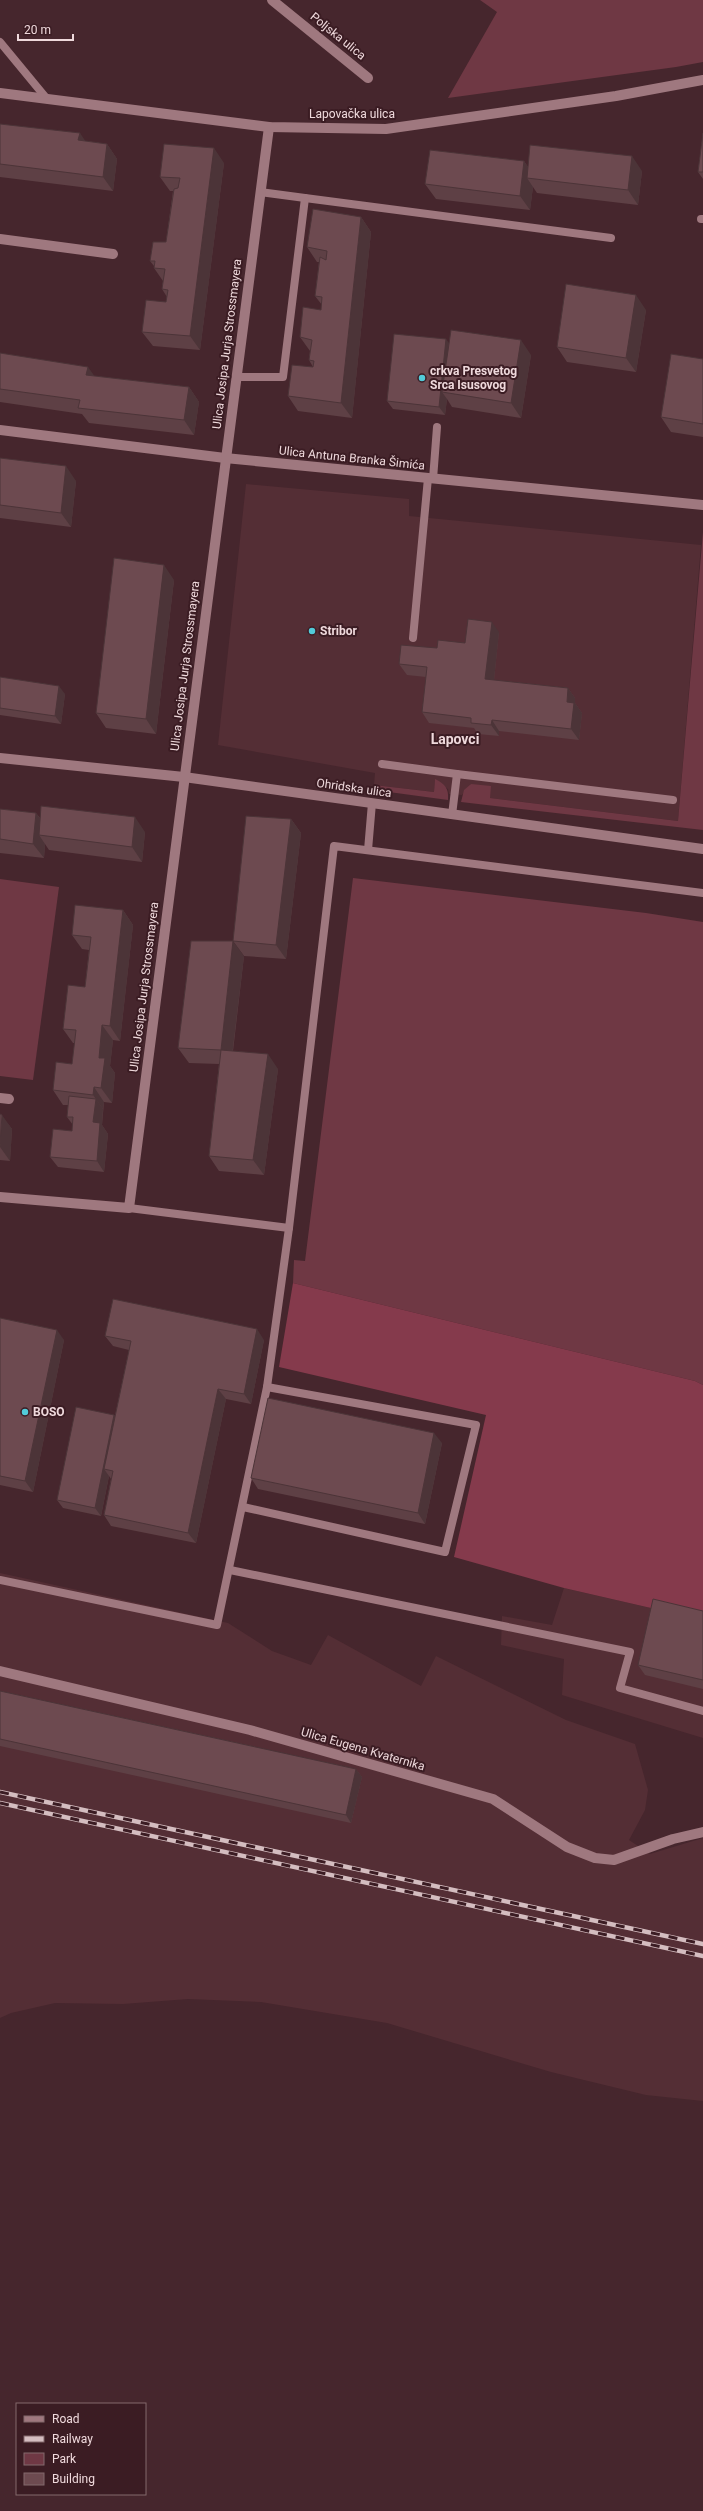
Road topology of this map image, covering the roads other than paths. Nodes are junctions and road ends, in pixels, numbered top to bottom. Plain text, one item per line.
1 (272, 0) edge
2 (0, 42) edge
3 (368, 78) dead end
4 (703, 80) edge
5 (0, 94) edge
6 (47, 99) junction
7 (269, 127) junction
8 (260, 192) junction
9 (305, 198) junction
10 (611, 238) dead end
11 (0, 239) edge
12 (113, 254) dead end
13 (236, 377) junction
14 (437, 427) dead end
15 (0, 430) edge
16 (225, 458) junction
17 (430, 478) junction
18 (703, 505) edge
19 (413, 638) dead end
20 (0, 758) edge
21 (382, 764) dead end
22 (458, 774) junction
23 (184, 777) junction
24 (673, 800) dead end
25 (372, 803) junction
26 (452, 814) junction
27 (703, 849) edge
28 (368, 850) junction
29 (703, 893) edge
30 (0, 1197) edge
31 (129, 1208) junction
32 (289, 1228) junction
33 (266, 1387) junction
34 (243, 1507) junction
35 (230, 1570) junction
36 (0, 1580) edge
37 (0, 1671) edge
38 (703, 1711) edge
39 (703, 1832) edge

1 - 3 street, Poljska ulica
2 - 6 lane
4 - 7 street, Lapovačka ulica
5 - 6 street, Lapovačka ulica
6 - 7 street, Lapovačka ulica
7 - 8 street, Ulica Josipa Jurja Strossmayera
8 - 9 lane
8 - 13 street, Ulica Josipa Jurja Strossmayera
9 - 10 lane
9 - 13 lane
11 - 12 street
13 - 16 street, Ulica Josipa Jurja Strossmayera
14 - 17 lane
15 - 16 street, Ulica Antuna Branka Šimića
16 - 17 street, Ulica Antuna Branka Šimića
16 - 23 street, Ulica Josipa Jurja Strossmayera
17 - 18 street, Ulica Antuna Branka Šimića
17 - 19 lane
20 - 23 street, Ohridska ulica
21 - 22 lane
22 - 24 lane
22 - 26 lane
23 - 25 street, Ohridska ulica
23 - 31 street, Ulica Josipa Jurja Strossmayera
25 - 26 street, Ohridska ulica
25 - 28 lane
26 - 27 street, Ohridska ulica
28 - 29 lane
28 - 32 lane
30 - 31 street
31 - 32 lane
32 - 33 lane
33 - 34 lane
33 - 34 lane
34 - 35 lane
35 - 36 lane
35 - 38 lane
37 - 39 street, Ulica Eugena Kvaternika

